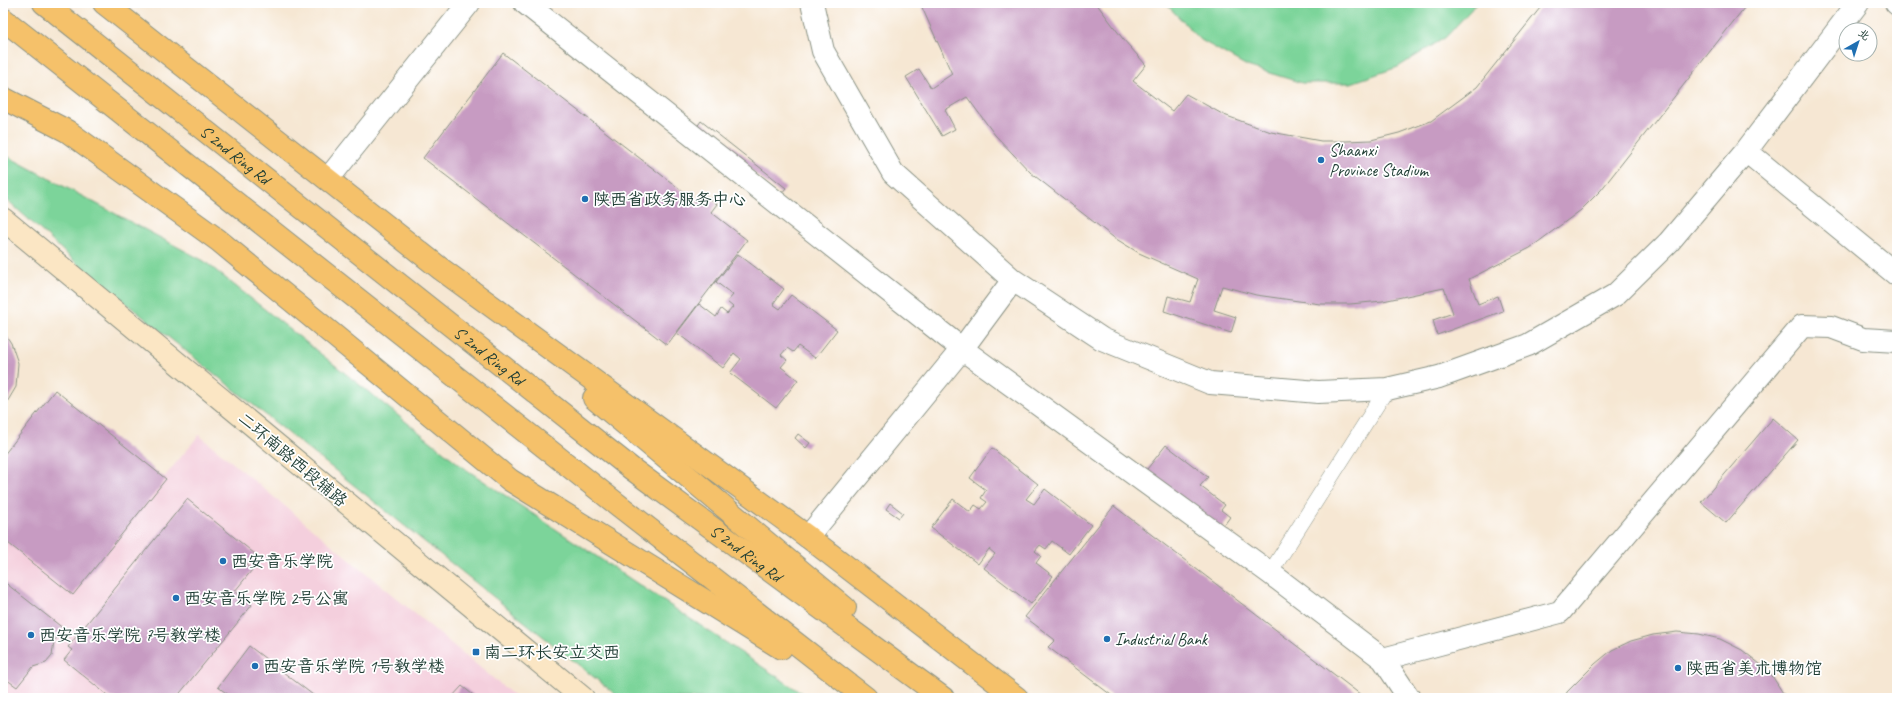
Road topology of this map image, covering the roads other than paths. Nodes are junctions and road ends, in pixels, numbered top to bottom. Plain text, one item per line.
1 (44, 3) edge
2 (104, 3) edge
3 (469, 3) edge
4 (524, 3) edge
5 (812, 3) edge
6 (1858, 3) edge
7 (3, 19) edge
8 (3, 98) edge
9 (1746, 151) junction
10 (328, 179) junction
11 (3, 219) edge
12 (441, 269) junction
13 (1897, 275) edge
14 (1013, 280) junction
15 (1897, 341) edge
16 (962, 349) junction
17 (1387, 389) junction
18 (808, 537) junction
19 (1270, 573) junction
20 (1383, 659) junction
21 (583, 698) edge
22 (862, 698) edge
23 (866, 698) edge
24 (943, 698) edge
25 (951, 698) edge
26 (1017, 698) edge
27 (1409, 698) edge

1 - 24 highway, S 2nd Ring Rd
2 - 10 highway
3 - 10 street
4 - 16 street
5 - 14 street
6 - 9 street
7 - 23 highway
8 - 22 highway
9 - 13 street
9 - 17 street
10 - 12 highway
11 - 21 main road, 二环南路西段辅路
12 - 18 highway
12 - 25 highway
14 - 16 street
14 - 17 street
15 - 20 street
16 - 18 street
16 - 19 street
17 - 19 lane
18 - 26 highway
19 - 20 street
20 - 27 street

